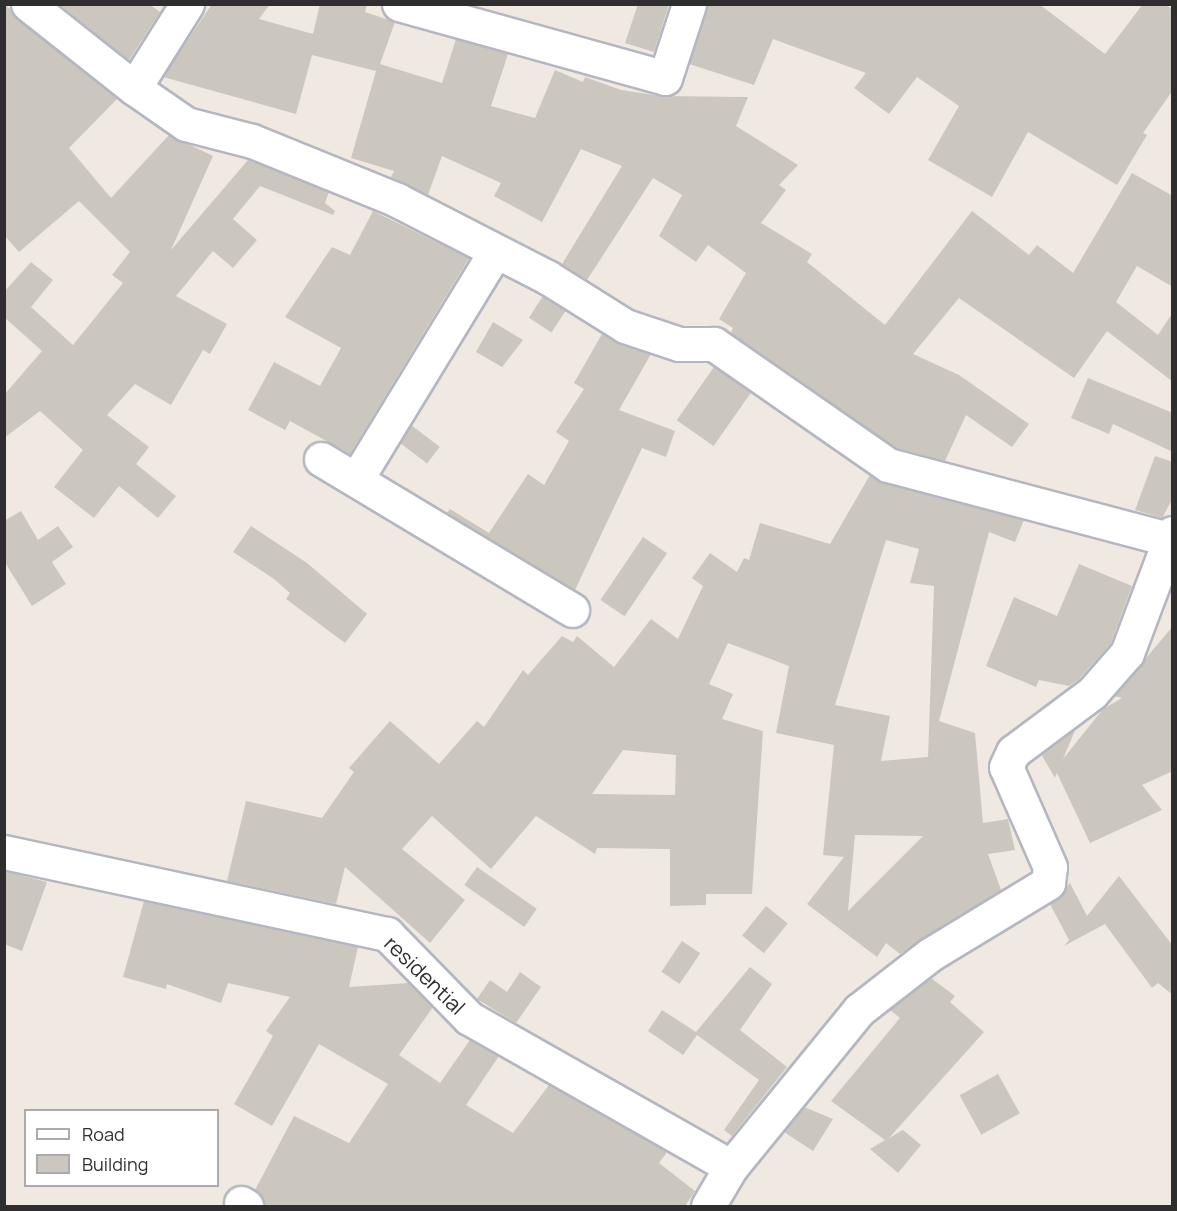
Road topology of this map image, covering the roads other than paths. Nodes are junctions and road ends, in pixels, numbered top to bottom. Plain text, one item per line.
1 (28, 4) edge
2 (187, 4) edge
3 (399, 4) edge
4 (689, 4) edge
5 (134, 88) junction
6 (495, 252) junction
7 (321, 459) dead end
8 (357, 478) junction
9 (1171, 536) edge
10 (572, 610) dead end
11 (4, 852) edge
12 (731, 1167) junction
13 (708, 1206) edge

1 - 5 street
2 - 5 street
3 - 4 street
5 - 6 street
6 - 8 street
6 - 9 street
7 - 8 street
8 - 10 street
9 - 12 street
11 - 12 street, residential
12 - 13 street

